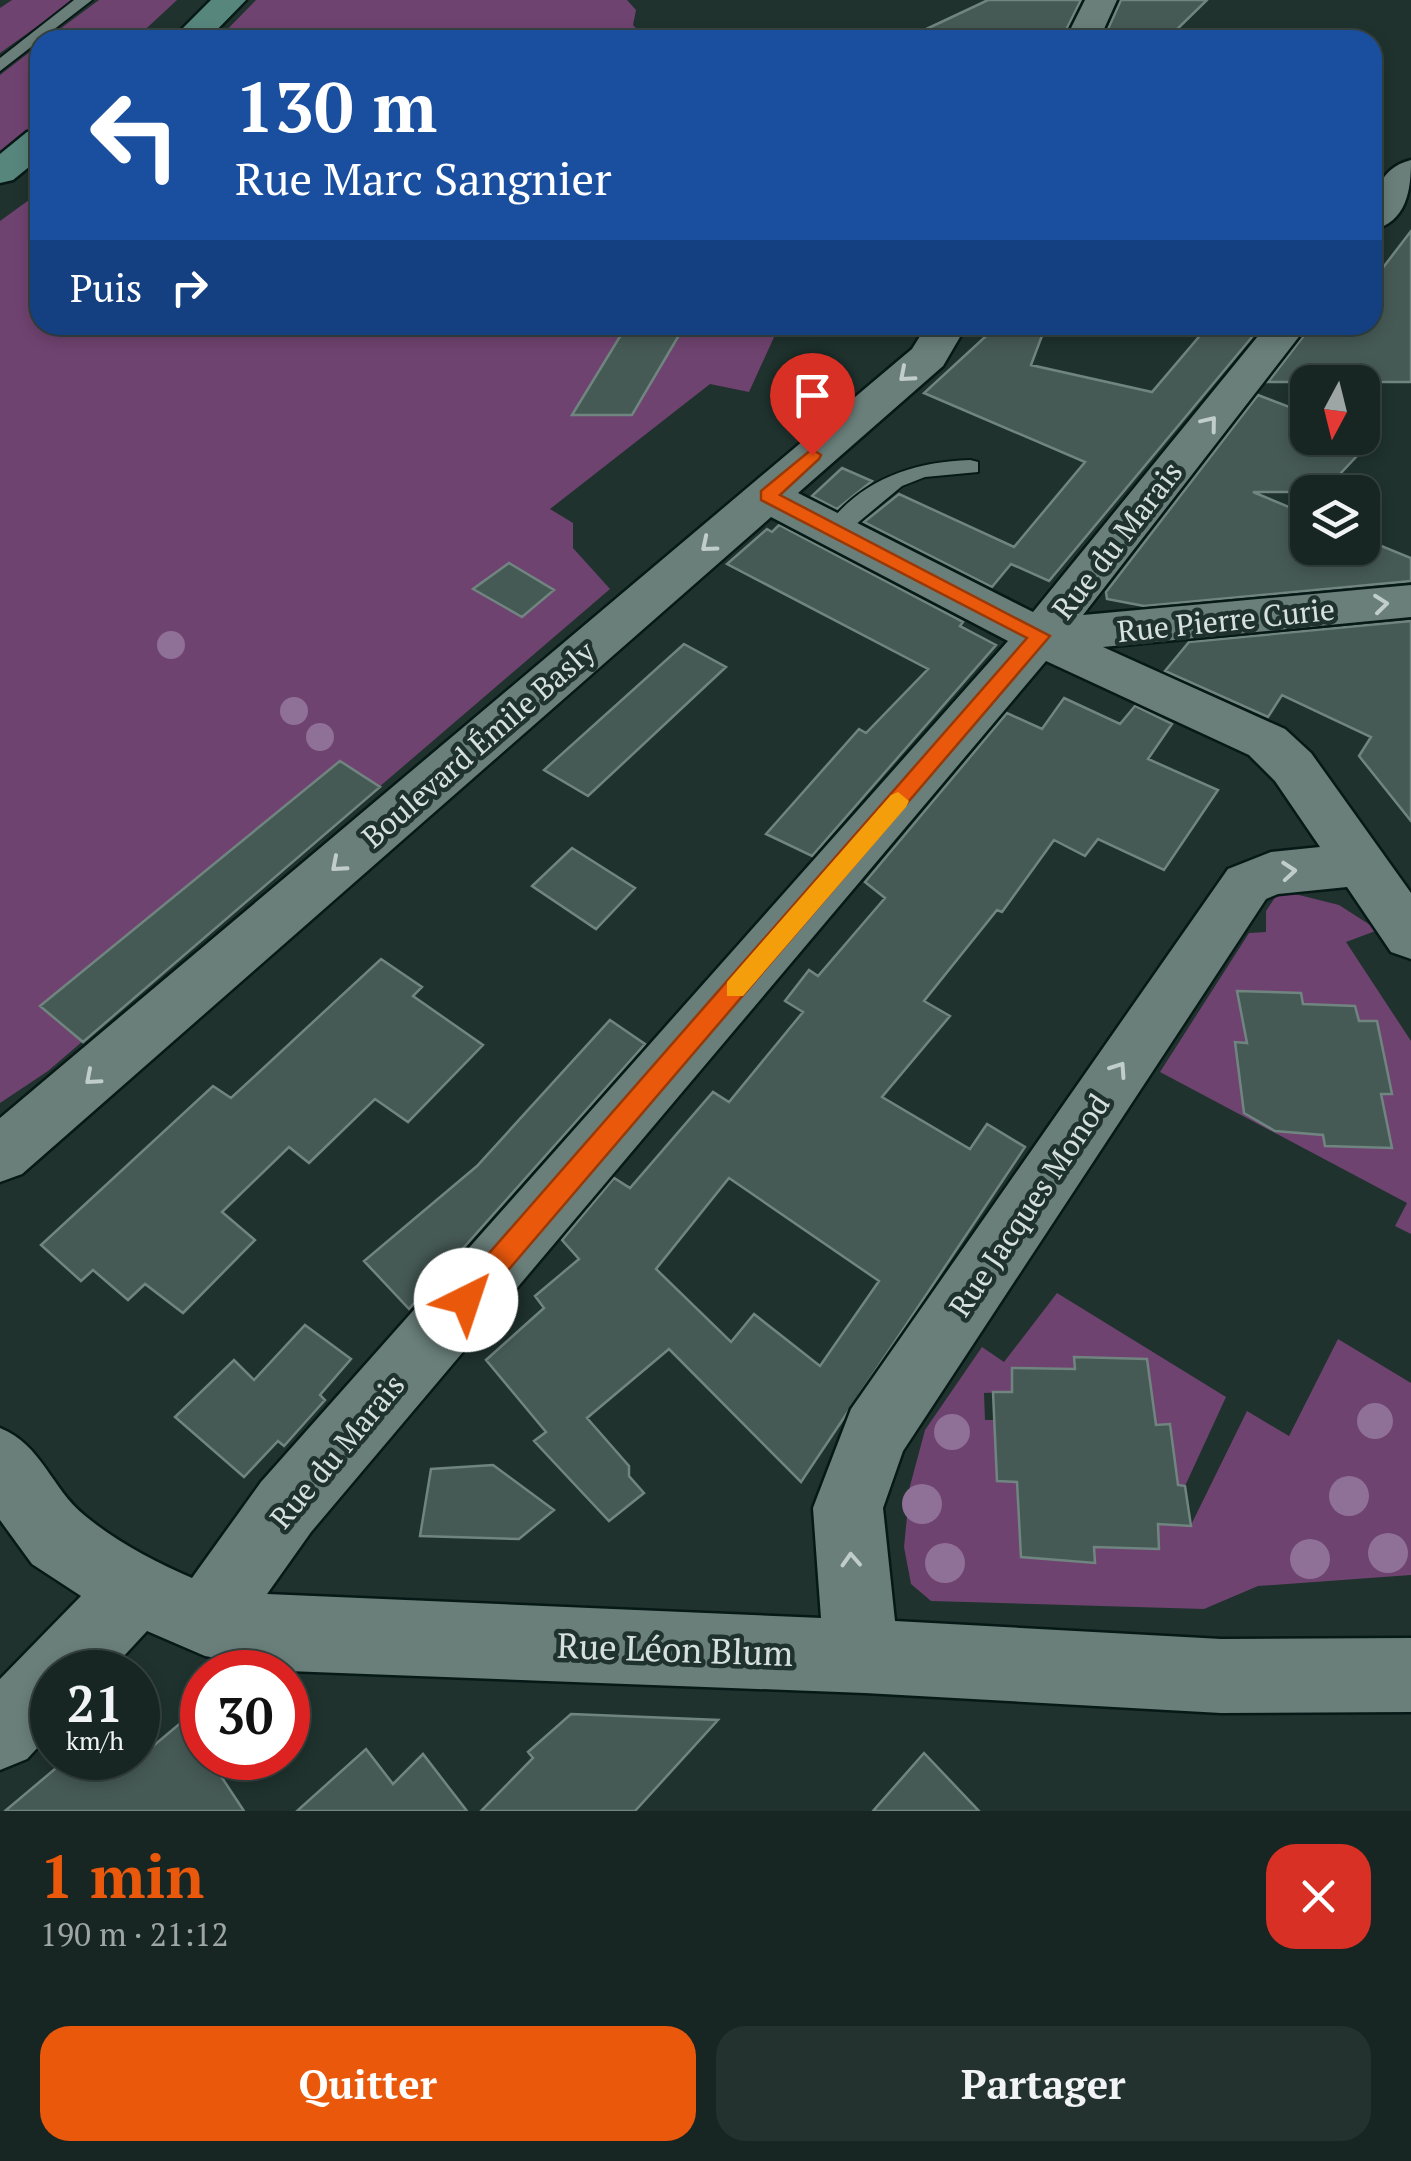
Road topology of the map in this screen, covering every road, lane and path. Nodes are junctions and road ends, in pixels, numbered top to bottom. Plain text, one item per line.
1 (84, 0) edge
2 (198, 0) edge
3 (230, 0) edge
4 (1102, 0) edge
5 (46, 30) edge
6 (166, 30) edge
7 (198, 30) edge
8 (1087, 30) edge
9 (30, 42) edge
10 (0, 66) edge
11 (30, 148) edge
12 (1411, 171) edge
13 (0, 172) edge
14 (30, 182) edge
15 (0, 204) edge
16 (1382, 207) edge
17 (941, 335) edge
18 (1280, 335) edge
19 (970, 467) dead end
20 (767, 496) junction
21 (835, 530) junction
22 (1411, 601) edge
23 (1040, 636) junction
24 (1360, 865) junction
25 (1411, 936) edge
26 (0, 1155) edge
27 (0, 1462) edge
28 (136, 1590) junction
29 (205, 1620) junction
30 (80, 1650) edge
31 (865, 1656) junction
32 (1411, 1675) edge
33 (30, 1702) edge
34 (0, 1732) edge

1 - 5 lane
2 - 6 main road
3 - 7 main road
4 - 8 street
9 - 10 lane
11 - 13 main road
12 - 16 street
14 - 15 main road
17 -> 20 street, Boulevard Émile Basly
23 -> 18 street, Rue du Marais
19 - 21 lane
20 - 21 street
20 -> 26 street, Boulevard Émile Basly
21 - 23 street
23 -> 22 street, Rue Pierre Curie
23 - 24 street
23 - 29 street, Rue du Marais
24 - 25 street
31 -> 24 street, Rue Jacques Monod
27 - 28 street, Rue Léon Blum
28 - 29 street, Rue Léon Blum
28 - 30 street
29 - 31 street, Rue Léon Blum
31 - 32 street, Rue Léon Blum
33 - 34 street

